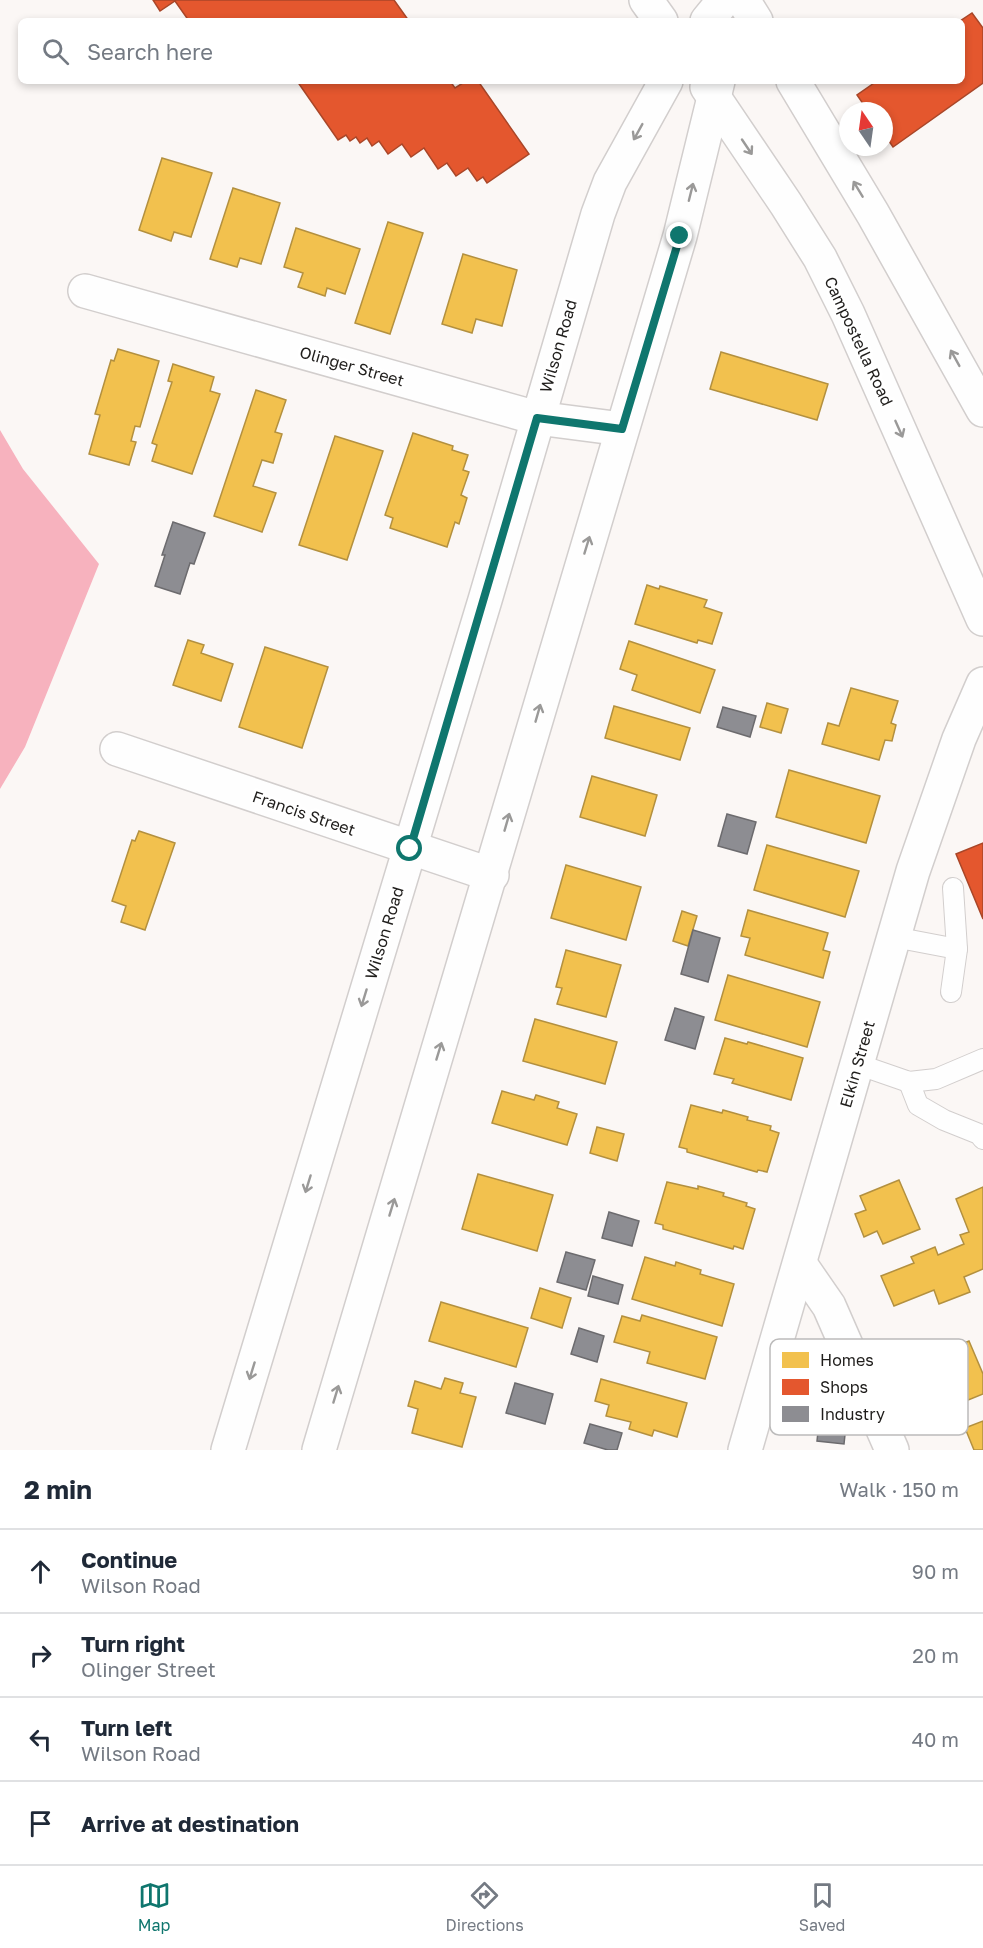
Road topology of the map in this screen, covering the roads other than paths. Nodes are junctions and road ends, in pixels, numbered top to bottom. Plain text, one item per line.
1 (646, 0) edge
2 (724, 0) edge
3 (733, 0) edge
4 (743, 0) edge
5 (659, 18) edge
6 (709, 18) edge
7 (730, 18) edge
8 (754, 18) edge
9 (664, 84) edge
10 (795, 84) edge
11 (712, 87) edge
12 (86, 291) dead end
13 (980, 397) edge
14 (537, 418) junction
15 (622, 429) junction
16 (983, 619) edge
17 (983, 684) edge
18 (117, 749) dead end
19 (410, 849) junction
20 (492, 875) junction
21 (953, 888) dead end
22 (894, 938) junction
23 (957, 949) junction
24 (951, 992) dead end
25 (983, 1059) edge
26 (857, 1064) junction
27 (909, 1082) junction
28 (983, 1139) edge
29 (800, 1264) junction
30 (778, 1339) edge
31 (843, 1339) edge
32 (770, 1365) edge
33 (885, 1435) edge
34 (228, 1450) edge
35 (319, 1450) edge
36 (745, 1450) edge
37 (892, 1450) edge

1 - 5 main road
2 - 6 main road
3 - 7 main road
4 - 8 main road
9 -> 14 main road, Wilson Road
13 -> 10 main road
15 -> 11 main road
11 -> 16 main road, Campostella Road
12 - 14 main road, Olinger Street
14 - 15 main road, Olinger Street
14 - 19 main road, Wilson Road
20 -> 15 main road
17 - 22 main road, Elkin Street
18 - 19 main road, Francis Street
19 - 20 main road, Francis Street
19 -> 34 main road, Wilson Road
35 -> 20 main road
21 - 23 lane
22 - 23 lane
22 - 26 main road, Elkin Street
23 - 24 lane
25 - 27 lane
26 - 27 lane
26 - 29 main road, Elkin Street
27 - 28 lane
29 - 30 main road, Elkin Street
29 - 31 main road
32 - 36 main road, Elkin Street
33 - 37 main road

